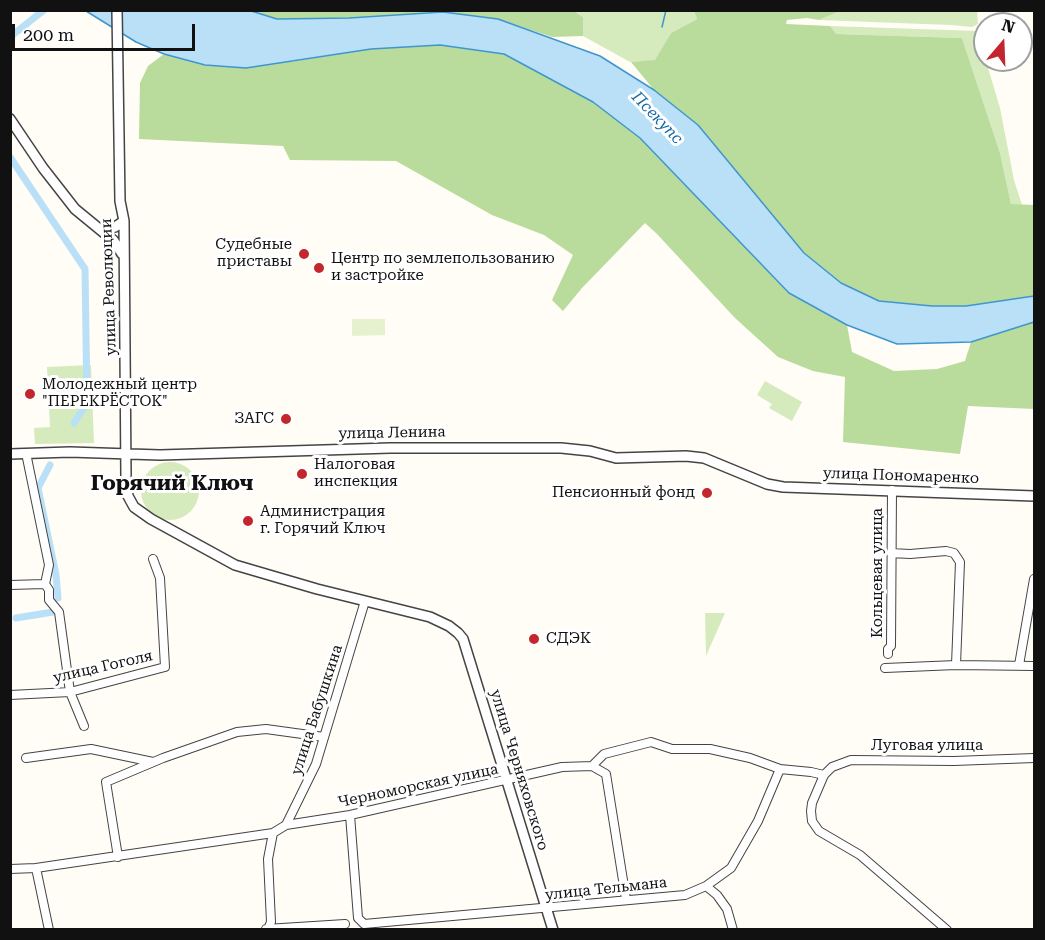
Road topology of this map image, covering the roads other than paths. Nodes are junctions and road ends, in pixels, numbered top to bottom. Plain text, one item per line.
1 (117, 10) edge
2 (10, 119) edge
3 (124, 221) junction
4 (101, 230) junction
5 (124, 259) junction
6 (26, 453) junction
7 (10, 454) edge
8 (126, 454) junction
9 (767, 484) joint
10 (892, 490) junction
11 (1035, 496) edge
12 (891, 553) junction
13 (153, 559) dead end
14 (1035, 579) edge
15 (45, 584) junction
16 (10, 585) edge
17 (365, 601) junction
18 (888, 654) dead end
19 (956, 665) junction
20 (1019, 665) junction
21 (1035, 666) edge
22 (885, 668) dead end
23 (70, 692) junction
24 (10, 695) edge
25 (84, 726) dead end
26 (324, 737) junction
27 (26, 758) dead end
28 (1035, 758) edge
29 (153, 762) junction
30 (592, 766) junction
31 (780, 769) junction
32 (824, 775) junction
33 (507, 780) junction
34 (350, 815) junction
35 (286, 825) junction
36 (273, 833) junction
37 (118, 857) junction
38 (36, 868) junction
39 (10, 869) edge
40 (706, 886) junction
41 (626, 899) junction
42 (546, 909) junction
43 (345, 924) dead end
44 (267, 929) edge
45 (49, 930) edge
46 (553, 930) edge
47 (733, 930) edge
48 (947, 930) edge

1 - 3 street, улица Революции
2 - 4 street
3 - 4 street
3 - 5 street, улица Революции
4 - 5 street
5 - 8 street, улица Революции
6 - 7 street, улица Ленина
6 - 8 street, улица Ленина
6 - 15 street
8 - 9 street, улица Ленина
8 - 17 street, улица Революции
9 - 10 street, улица Пономаренко
10 - 11 street, улица Пономаренко
10 - 12 street, Кольцевая улица
12 - 18 street, Кольцевая улица
12 - 19 street
13 - 23 street, улица Гоголя
14 - 20 street
15 - 16 street
15 - 23 street
17 - 26 street, улица Бабушкина
17 - 33 street, улица Черняховского
19 - 20 street
19 - 22 street
20 - 21 street
23 - 24 street, улица Гоголя
23 - 25 street
26 - 29 street
26 - 35 street, улица Бабушкина
27 - 29 street
28 - 32 street, Луговая улица
29 - 37 street
30 - 31 street, Черноморская улица
30 - 33 street, Черноморская улица
30 - 41 street
31 - 32 street, Черноморская улица
31 - 40 street, улица Тельмана
32 - 48 street
33 - 34 street, Черноморская улица
33 - 42 street, улица Черняховского
34 - 35 street, Черноморская улица
34 - 42 street, улица Тельмана
35 - 36 street, Черноморская улица
36 - 37 street, Черноморская улица
36 - 44 street
37 - 38 street, Черноморская улица
38 - 39 street, Черноморская улица
38 - 45 street
40 - 41 street, улица Тельмана
40 - 47 street
41 - 42 street, улица Тельмана
42 - 46 street, улица Черняховского
43 - 44 street

